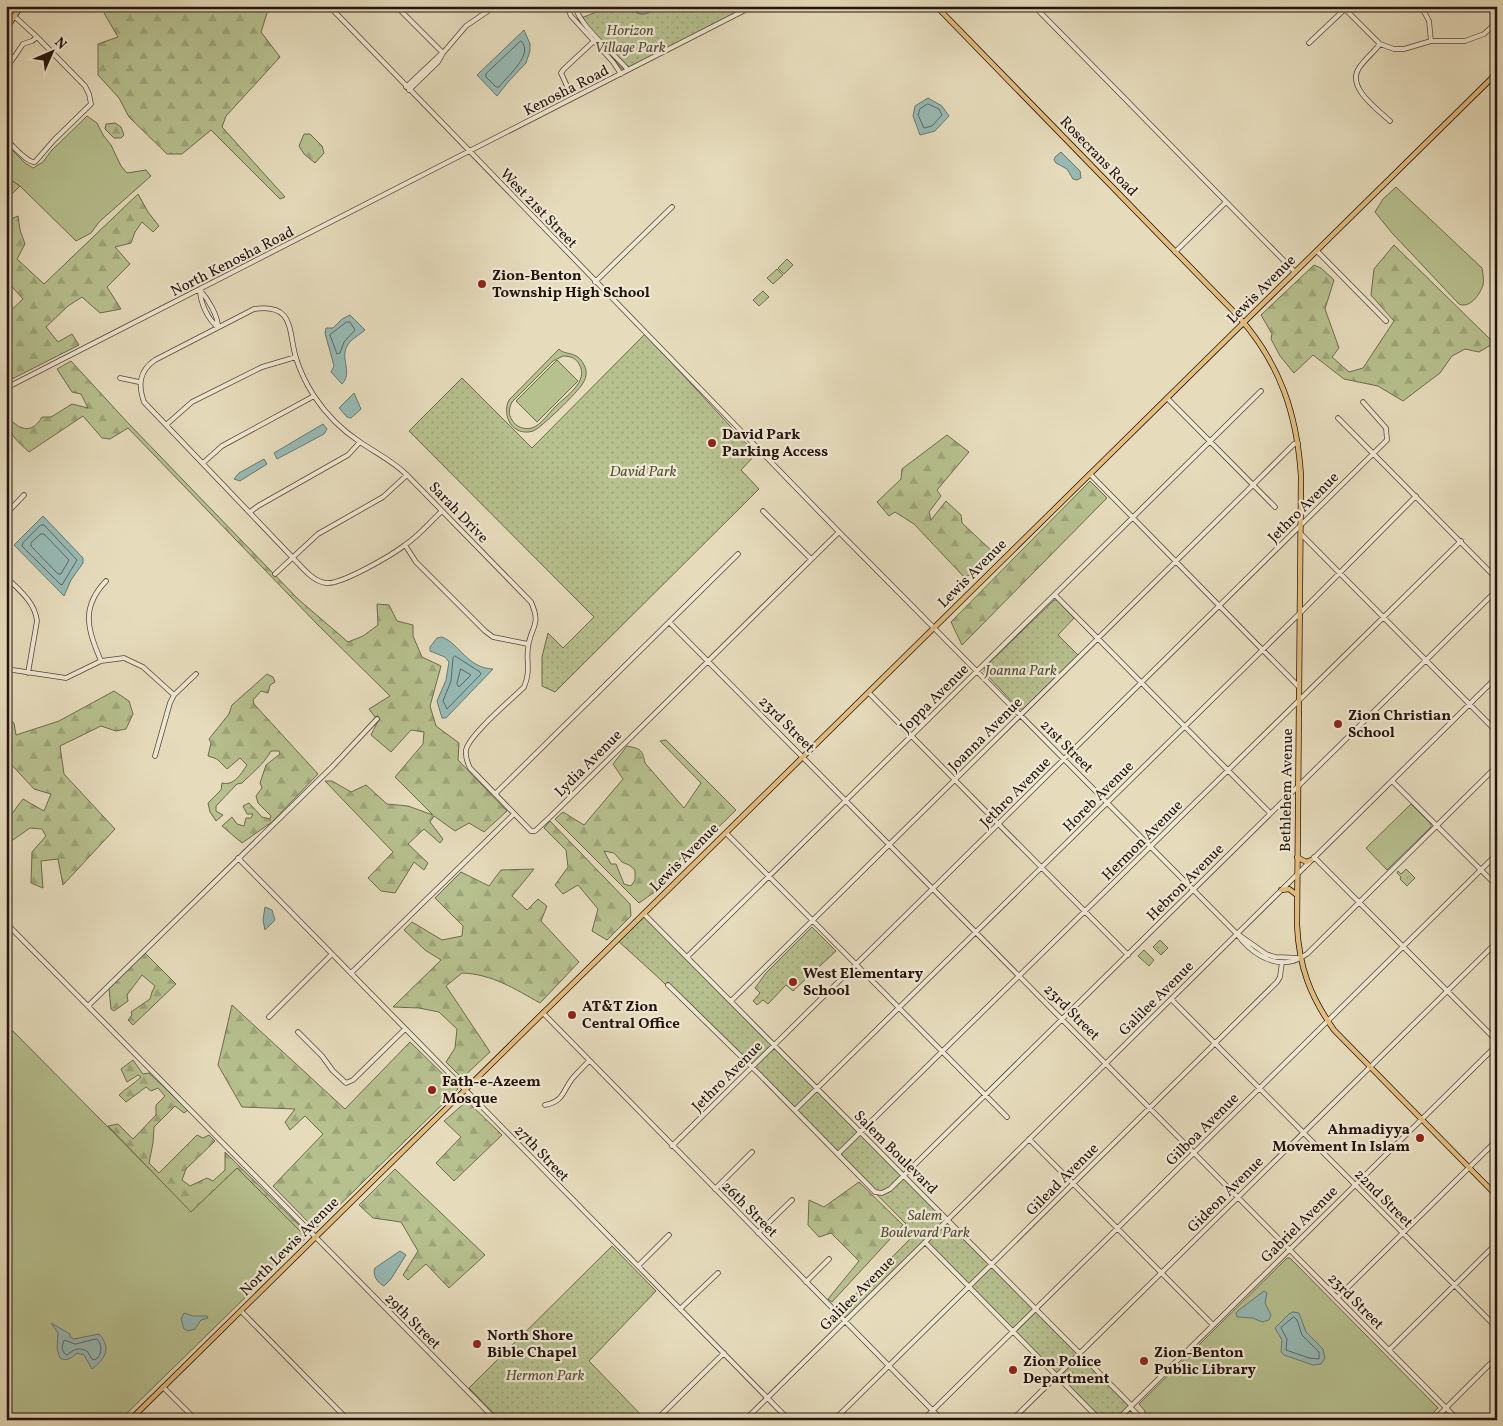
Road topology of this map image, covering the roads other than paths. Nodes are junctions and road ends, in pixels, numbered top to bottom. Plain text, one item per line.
1 (21, 6) edge
2 (329, 6) edge
3 (396, 6) edge
4 (492, 6) edge
5 (567, 6) edge
6 (575, 6) edge
7 (753, 6) edge
8 (936, 6) edge
9 (1034, 6) edge
10 (1421, 6) edge
11 (1343, 7) edge
12 (14, 16) junction
13 (1497, 22) edge
14 (6, 28) edge
15 (37, 37) junction
16 (594, 41) junction
17 (1431, 41) junction
18 (1309, 43) dead end
19 (1380, 44) junction
20 (443, 53) junction
21 (6, 69) edge
22 (628, 70) junction
23 (622, 74) junction
24 (1497, 74) edge
25 (567, 86) dead end
26 (408, 88) junction
27 (1390, 121) dead end
28 (6, 140) edge
29 (469, 152) junction
30 (1226, 202) junction
31 (672, 207) dead end
32 (1317, 250) junction
33 (1175, 252) junction
34 (1295, 272) junction
35 (595, 282) junction
36 (200, 290) junction
37 (1386, 322) dead end
38 (1244, 323) junction
39 (218, 327) junction
40 (296, 357) junction
41 (120, 378) dead end
42 (139, 382) junction
43 (6, 388) edge
44 (1261, 391) dead end
45 (314, 396) junction
46 (1167, 398) junction
47 (1363, 402) dead end
48 (1338, 418) dead end
49 (166, 425) junction
50 (1387, 433) junction
51 (1393, 433) dead end
52 (1210, 441) junction
53 (360, 442) junction
54 (1298, 442) junction
55 (1373, 453) junction
56 (203, 463) junction
57 (1090, 474) junction
58 (407, 475) junction
59 (1253, 485) junction
60 (24, 495) dead end
61 (1416, 496) junction
62 (1275, 508) dead end
63 (7, 510) edge
64 (442, 511) junction
65 (764, 511) dead end
66 (250, 512) junction
67 (1133, 518) junction
68 (1300, 525) junction
69 (839, 532) junction
70 (1301, 534) junction
71 (1460, 541) junction
72 (405, 546) junction
73 (738, 554) dead end
74 (293, 558) junction
75 (811, 559) junction
76 (1176, 562) junction
77 (275, 574) dead end
78 (1340, 574) junction
79 (6, 577) edge
80 (1497, 579) edge
81 (106, 581) dead end
82 (1497, 590) edge
83 (1055, 595) junction
84 (1219, 606) junction
85 (1299, 614) junction
86 (543, 617) dead end
87 (1383, 617) junction
88 (536, 618) junction
89 (669, 622) junction
90 (934, 628) junction
91 (1098, 638) junction
92 (528, 644) junction
93 (1262, 650) junction
94 (708, 660) junction
95 (1426, 660) junction
96 (101, 661) junction
97 (6, 669) edge
98 (977, 671) junction
99 (28, 672) junction
100 (196, 674) dead end
101 (1497, 678) edge
102 (1142, 682) junction
103 (1299, 686) junction
104 (869, 692) junction
105 (174, 695) junction
106 (1299, 700) junction
107 (1469, 704) junction
108 (1020, 715) junction
109 (377, 719) dead end
110 (1184, 726) junction
111 (1497, 732) edge
112 (911, 736) junction
113 (155, 756) dead end
114 (804, 756) junction
115 (1064, 759) junction
116 (1497, 766) edge
117 (1228, 770) junction
118 (955, 780) junction
119 (1392, 781) junction
120 (1298, 786) junction
121 (495, 794) junction
122 (847, 800) junction
123 (1107, 803) junction
124 (1270, 813) junction
125 (514, 814) junction
126 (999, 823) junction
127 (1436, 826) junction
128 (726, 833) junction
129 (890, 844) junction
130 (1150, 847) junction
131 (1497, 854) edge
132 (1297, 856) junction
133 (238, 858) junction
134 (1313, 859) junction
135 (1042, 867) junction
136 (1480, 870) junction
137 (1297, 874) junction
138 (769, 876) junction
139 (1497, 886) edge
140 (934, 888) junction
141 (1193, 890) junction
142 (1281, 890) junction
143 (1297, 895) junction
144 (1359, 902) junction
145 (1085, 912) junction
146 (644, 914) junction
147 (812, 920) junction
148 (6, 923) edge
149 (976, 931) junction
150 (1237, 934) junction
151 (1497, 942) edge
152 (1403, 946) junction
153 (332, 954) junction
154 (1128, 955) junction
155 (687, 957) junction
156 (1300, 958) junction
157 (1282, 960) junction
158 (856, 965) junction
159 (350, 973) junction
160 (1020, 975) junction
161 (668, 985) dead end
162 (1447, 991) junction
163 (1171, 999) junction
164 (731, 1001) junction
165 (88, 1006) junction
166 (898, 1008) junction
167 (542, 1014) junction
168 (269, 1017) dead end
169 (1062, 1019) junction
170 (1327, 1021) junction
171 (405, 1029) junction
172 (298, 1032) dead end
173 (1497, 1041) edge
174 (1215, 1043) junction
175 (774, 1045) junction
176 (1497, 1045) edge
177 (942, 1052) junction
178 (589, 1061) junction
179 (1106, 1063) junction
180 (1370, 1067) junction
181 (752, 1068) junction
182 (1259, 1088) junction
183 (817, 1089) junction
184 (465, 1090) junction
185 (985, 1095) junction
186 (545, 1105) dead end
187 (1150, 1107) junction
188 (795, 1110) junction
189 (1007, 1117) dead end
190 (1421, 1120) junction
191 (860, 1132) junction
192 (1303, 1132) junction
193 (1029, 1139) junction
194 (1497, 1140) edge
195 (672, 1146) junction
196 (752, 1152) dead end
197 (1194, 1152) junction
198 (838, 1154) junction
199 (1469, 1168) junction
200 (904, 1176) junction
201 (1073, 1184) junction
202 (1355, 1185) junction
203 (715, 1189) junction
204 (890, 1190) joint
205 (1497, 1196) edge
206 (1238, 1197) junction
207 (792, 1200) dead end
208 (947, 1220) junction
209 (1117, 1228) junction
210 (758, 1233) junction
211 (1403, 1233) junction
212 (669, 1235) dead end
213 (315, 1237) junction
214 (925, 1242) junction
215 (1497, 1243) edge
216 (1290, 1249) junction
217 (829, 1259) dead end
218 (991, 1264) junction
219 (638, 1266) junction
220 (718, 1273) dead end
221 (1161, 1273) junction
222 (806, 1282) junction
223 (1454, 1285) junction
224 (969, 1286) junction
225 (1337, 1298) junction
226 (680, 1309) junction
227 (1036, 1309) junction
228 (241, 1311) junction
229 (845, 1321) junction
230 (1213, 1325) junction
231 (1497, 1328) edge
232 (1013, 1331) junction
233 (1388, 1350) junction
234 (724, 1353) junction
235 (1080, 1353) junction
236 (1497, 1357) edge
237 (888, 1366) junction
238 (1057, 1375) junction
239 (163, 1387) junction
240 (768, 1398) junction
241 (1131, 1406) junction
242 (1446, 1408) junction
243 (933, 1410) junction
244 (130, 1420) edge
245 (196, 1420) edge
246 (348, 1420) edge
247 (496, 1420) edge
248 (656, 1420) edge
249 (746, 1420) edge
250 (789, 1420) edge
251 (834, 1420) edge
252 (923, 1420) edge
253 (942, 1420) edge
254 (1012, 1420) edge
255 (1100, 1420) edge
256 (1117, 1420) edge
257 (1143, 1420) edge
258 (1434, 1420) edge
259 (1458, 1420) edge

1 - 12 main road
2 - 26 street, West 21st Street
3 - 20 street
4 - 20 street
5 - 16 street
6 - 22 street
7 - 22 street, Kenosha Road
8 - 33 main road, Rosecrans Road
9 - 30 street
10 - 17 street
11 - 18 street
11 - 19 street
12 - 14 main road
12 - 15 street
13 - 17 street
15 - 21 street
15 - 28 street
16 - 23 street
16 - 25 street
17 - 19 street
19 - 27 street
20 - 26 street
22 - 23 street, Kenosha Road
23 - 29 street, Kenosha Road
24 - 32 main road, Lewis Avenue
26 - 29 street, West 21st Street
29 - 35 street, West 21st Street
29 - 36 street, North Kenosha Road
30 - 33 street
30 - 34 street
31 - 35 street
32 - 34 main road, Lewis Avenue
32 - 37 street
33 - 38 main road, Rosecrans Road
34 - 38 main road, Lewis Avenue
35 - 69 street, West 21st Street
36 - 39 street
36 - 43 street, North Kenosha Road
38 - 46 main road, Lewis Avenue
38 - 54 main road, Bethlehem Avenue
39 - 40 street, Sarah Drive
39 - 42 street, Sarah Drive
40 - 45 street, Sarah Drive
40 - 49 street
41 - 42 street
42 - 49 street
44 - 52 street, Joppa Avenue
45 - 53 street, Sarah Drive
45 - 56 street
46 - 52 street
46 - 57 main road, Lewis Avenue
47 - 50 street
48 - 55 street
49 - 56 street
50 - 51 street
50 - 55 street, Jethro Avenue
52 - 59 street
52 - 67 street, Joppa Avenue
53 - 58 street, Sarah Drive
53 - 66 street
54 - 59 street, Joanna Avenue
54 - 68 main road, Bethlehem Avenue
55 - 61 street
55 - 68 street, Jethro Avenue
56 - 66 street
57 - 67 street
57 - 90 main road, Lewis Avenue
58 - 64 street, Sarah Drive
58 - 74 street
59 - 62 street
59 - 76 street, Joanna Avenue
60 - 63 street
61 - 71 street
61 - 78 street, Horeb Avenue
64 - 72 street
64 - 88 street, Sarah Drive
65 - 75 street
66 - 74 street
67 - 76 street
67 - 83 street, Joppa Avenue
68 - 70 main road, Bethlehem Avenue
68 - 84 street, Jethro Avenue
69 - 75 street, Lydia Avenue
69 - 90 street, 21st Street
70 - 78 street
70 - 85 main road, Bethlehem Avenue
71 - 80 street
71 - 87 street, Hermon Avenue
72 - 74 street
72 - 92 street
73 - 89 street
74 - 77 street
75 - 94 street, Lydia Avenue
76 - 84 street
76 - 91 street, Joanna Avenue
78 - 85 street, Horeb Avenue
78 - 87 street
79 - 99 street
81 - 96 street
82 - 95 street, Hebron Avenue
83 - 91 street
83 - 98 street, Joppa Avenue
84 - 93 street
84 - 102 street, Jethro Avenue
85 - 93 street, Horeb Avenue
85 - 103 main road, Bethlehem Avenue
86 - 88 street
87 - 95 street
87 - 106 street, Hermon Avenue
88 - 92 street
89 - 94 street, 23rd Street
89 - 121 street
90 - 98 street, 21st Street
90 - 104 main road, Lewis Avenue
91 - 102 street
91 - 108 street, Joanna Avenue
92 - 121 street
93 - 103 street
93 - 110 street, Horeb Avenue
94 - 114 street, 23rd Street
94 - 125 street, Lydia Avenue
95 - 107 street
95 - 120 street, Hebron Avenue
96 - 99 street
96 - 105 street
97 - 99 street
98 - 108 street, 21st Street
98 - 112 street, Joppa Avenue
100 - 105 street
101 - 107 street, Galilee Avenue
102 - 110 street
102 - 115 street, Jethro Avenue
103 - 106 main road, Bethlehem Avenue
104 - 112 street
104 - 114 main road, Lewis Avenue
105 - 113 street
106 - 117 street, Hermon Avenue
106 - 120 main road, Bethlehem Avenue
107 - 111 street
107 - 119 street, Galilee Avenue
108 - 115 street, 21st Street
108 - 118 street, Joanna Avenue
109 - 133 street
110 - 117 street
110 - 123 street, Horeb Avenue
112 - 118 street
112 - 122 street, Joppa Avenue
114 - 122 street, 23rd Street
114 - 128 main road, Lewis Avenue
115 - 123 street, 21st Street
115 - 126 street, Jethro Avenue
116 - 127 street
117 - 124 street
117 - 130 street, Hermon Avenue
118 - 126 street
118 - 129 street, Joanna Avenue
119 - 127 street
119 - 134 street, Galilee Avenue
120 - 124 street, Hebron Avenue
120 - 132 main road, Bethlehem Avenue
121 - 125 street
122 - 129 street, 23rd Street
122 - 138 street, Joppa Avenue
123 - 130 street, 21st Street
123 - 135 street, Horeb Avenue
124 - 141 street, Hebron Avenue
125 - 159 street
126 - 135 street
126 - 140 street, Jethro Avenue
127 - 136 street
127 - 144 street
128 - 138 street
128 - 146 main road, Lewis Avenue
129 - 140 street, 23rd Street
129 - 147 street, Joanna Avenue
130 - 141 street, 21st Street
130 - 145 street, Hermon Avenue
131 - 136 street, Gilboa Avenue
132 - 134 main road
132 - 137 main road, Bethlehem Avenue
133 - 153 street, 27th Street
133 - 165 street
134 - 137 street, Galilee Avenue
134 - 144 street
135 - 145 street
135 - 149 street, Horeb Avenue
136 - 139 street
136 - 152 street, Gilboa Avenue
137 - 142 street, Galilee Avenue
137 - 143 main road, Bethlehem Avenue
138 - 147 street
138 - 155 street, Joppa Avenue
140 - 149 street, 23rd Street
140 - 158 street, Jethro Avenue
141 - 150 street, 21st Street
141 - 154 street, Hebron Avenue
142 - 143 main road
142 - 150 street, Galilee Avenue
143 - 156 main road, Bethlehem Avenue
144 - 152 street
144 - 156 street
145 - 154 street
145 - 160 street, Hermon Avenue
146 - 155 street, Salem Boulevard
146 - 167 main road, Lewis Avenue
147 - 158 street
147 - 164 street, Joanna Avenue
148 - 165 street, 29th Street
149 - 160 street, 23rd Street
149 - 166 street, Horeb Avenue
150 - 157 street, 21st Street
150 - 163 street, Galilee Avenue
151 - 162 street, Gideon Avenue
152 - 162 street
152 - 170 street, Gilboa Avenue
153 - 159 street, 27th Street
153 - 168 street
154 - 169 street, Hebron Avenue
155 - 164 street, Salem Boulevard
156 - 157 street
156 - 170 main road, Bethlehem Avenue
157 - 174 street, Gilead Avenue
158 - 166 street
158 - 175 street, Jethro Avenue
159 - 171 street, 27th Street
160 - 169 street, 23rd Street
160 - 177 street, Hermon Avenue
161 - 181 street, Salem Boulevard
162 - 173 street
162 - 180 street, Gideon Avenue
163 - 174 street, 22nd Street
163 - 179 street, Galilee Avenue
164 - 175 street, Salem Boulevard
165 - 213 street, 29th Street
166 - 177 street
166 - 183 street, Horeb Avenue
167 - 178 street, 26th Street
167 - 184 main road, Lewis Avenue
169 - 179 street, 23rd Street
169 - 185 street, Hebron Avenue
170 - 180 main road, Bethlehem Avenue
170 - 182 street, Gilboa Avenue
171 - 172 street
171 - 184 street, 27th Street
174 - 182 street, 22nd Street
174 - 187 street, Gilead Avenue
175 - 181 street, Jethro Avenue
175 - 183 street, Salem Boulevard
176 - 190 street, Gabriel Avenue
177 - 185 street
177 - 191 street, Hermon Avenue
178 - 186 street
178 - 195 street, 26th Street
179 - 187 street, 23rd Street
179 - 193 street, Galilee Avenue
180 - 190 main road, Bethlehem Avenue
180 - 192 street, Gideon Avenue
181 - 188 street, Salem Boulevard
181 - 195 street, Jethro Avenue
182 - 192 street, 22nd Street
182 - 197 street, Gilboa Avenue
183 - 188 street, Horeb Avenue
183 - 191 street, Salem Boulevard
184 - 213 main road, North Lewis Avenue
184 - 219 street, 27th Street
185 - 189 street
185 - 200 street, Hebron Avenue
187 - 197 street, 23rd Street
187 - 201 street, Gilead Avenue
188 - 198 street, Salem Boulevard
190 - 199 main road, Bethlehem Avenue
190 - 202 street, Gabriel Avenue
191 - 198 street, Hermon Avenue
191 - 200 street, Salem Boulevard
192 - 202 street, 22nd Street
192 - 206 street, Gideon Avenue
193 - 201 street
193 - 208 street, Galilee Avenue
194 - 199 street
195 - 203 street, 26th Street
196 - 203 street
197 - 206 street, 23rd Street
197 - 209 street, Gilboa Avenue
198 - 204 street, Salem Boulevard
199 - 205 main road, Bethlehem Avenue
199 - 211 street
200 - 204 street, Hebron Avenue
200 - 208 street, Salem Boulevard
201 - 209 street
201 - 218 street, Gilead Avenue
202 - 211 street, 22nd Street
202 - 216 street, Gabriel Avenue
203 - 210 street, 26th Street
206 - 216 street, 23rd Street
206 - 221 street, Gideon Avenue
207 - 210 street
208 - 214 street, Galilee Avenue
208 - 218 street, Salem Boulevard
209 - 221 street
209 - 227 street, Gilboa Avenue
210 - 222 street, 26th Street
211 - 223 street, 22nd Street
211 - 225 street
212 - 219 street
213 - 228 main road, North Lewis Avenue
213 - 247 street, 29th Street
214 - 224 street
214 - 229 street, Galilee Avenue
215 - 223 street
216 - 225 street, 23rd Street
216 - 230 street, Gabriel Avenue
217 - 222 street
218 - 224 street, Gilead Avenue
218 - 227 street, Salem Boulevard
219 - 226 street, 27th Street
220 - 226 street
221 - 230 street
221 - 235 street, Gideon Avenue
222 - 229 street, 26th Street
223 - 231 street, 22nd Street
223 - 233 street
224 - 232 street
224 - 237 street, Gilead Avenue
225 - 233 street, 23rd Street
226 - 234 street, 27th Street
227 - 232 street, Gilboa Avenue
227 - 235 street, Salem Boulevard
228 - 239 main road, North Lewis Avenue
228 - 246 street
229 - 237 street, 26th Street
229 - 240 street, Galilee Avenue
230 - 241 street, Gabriel Avenue
232 - 238 street
232 - 243 street, Gilboa Avenue
233 - 242 street, 23rd Street
234 - 240 street, 27th Street
234 - 248 street
235 - 238 street, Gideon Avenue
235 - 241 street, Salem Boulevard
236 - 242 street
237 - 243 street, 26th Street
237 - 251 street, Gilead Avenue
238 - 254 street, Gideon Avenue
238 - 255 street
239 - 244 main road, North Lewis Avenue
239 - 245 street
240 - 249 street, Galilee Avenue
240 - 250 street, 27th Street
241 - 256 street, Gabriel Avenue
241 - 257 street, Salem Boulevard
242 - 258 street
242 - 259 street, 23rd Street
243 - 252 street, Gilboa Avenue
243 - 253 street, 26th Street

